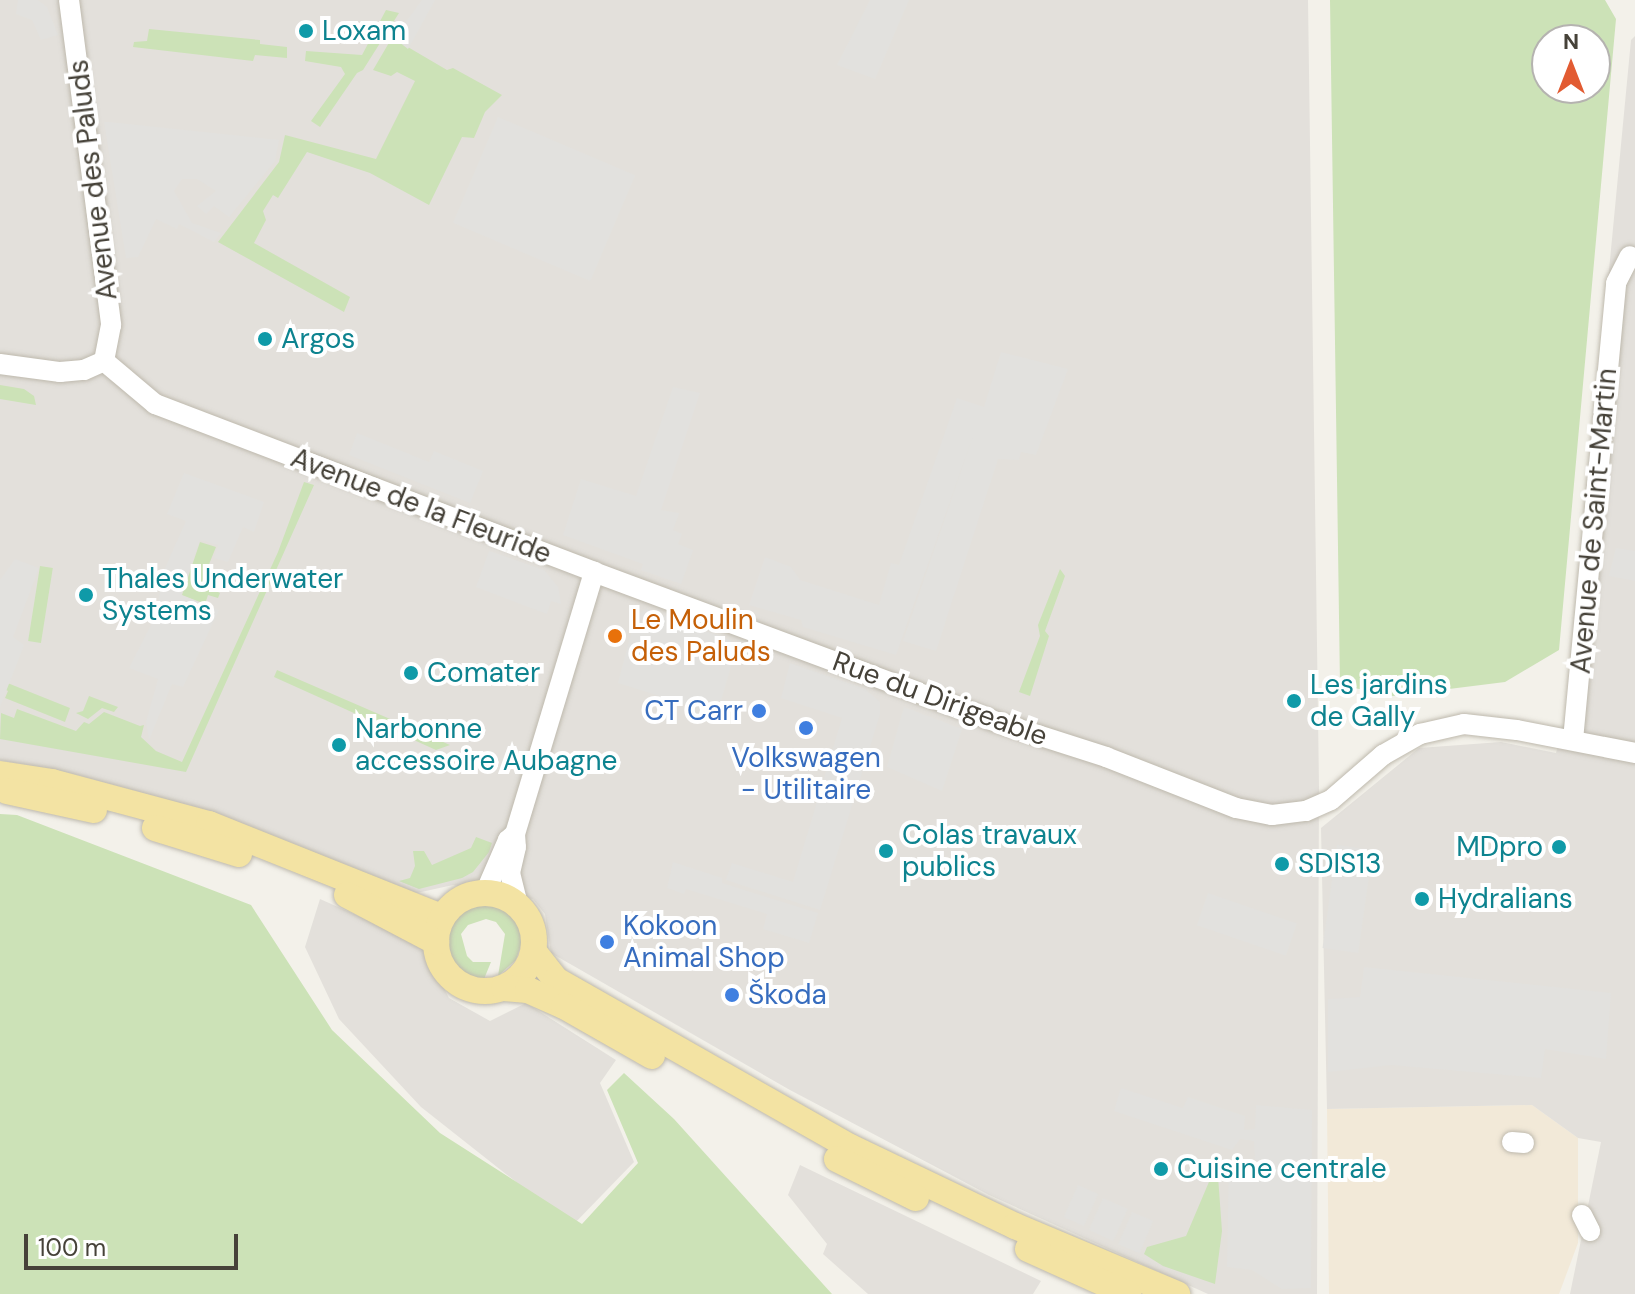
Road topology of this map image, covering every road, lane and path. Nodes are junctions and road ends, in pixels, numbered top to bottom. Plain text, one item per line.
1 (69, 0) edge
2 (1630, 256) dead end
3 (104, 361) junction
4 (0, 364) edge
5 (594, 572) junction
6 (1573, 740) junction
7 (1635, 753) edge
8 (0, 774) edge
9 (0, 789) edge
10 (515, 834) junction
11 (485, 893) junction
12 (518, 906) junction
13 (439, 930) junction
14 (534, 952) junction
15 (504, 988) junction
16 (1128, 1294) edge
17 (1177, 1294) edge

1 - 3 street, Avenue des Paluds
2 - 6 street, Avenue de Saint-Martin
3 - 4 street
3 - 5 street, Avenue de la Fleuride
5 - 6 street, Rue du Dirigeable
5 - 10 street
6 - 7 street
8 - 13 main road
9 - 13 main road
10 - 11 street
10 - 12 street
11 - 12 main road
11 - 13 main road
12 - 14 main road
13 - 15 main road
14 - 15 main road
14 - 17 main road
15 - 16 main road

